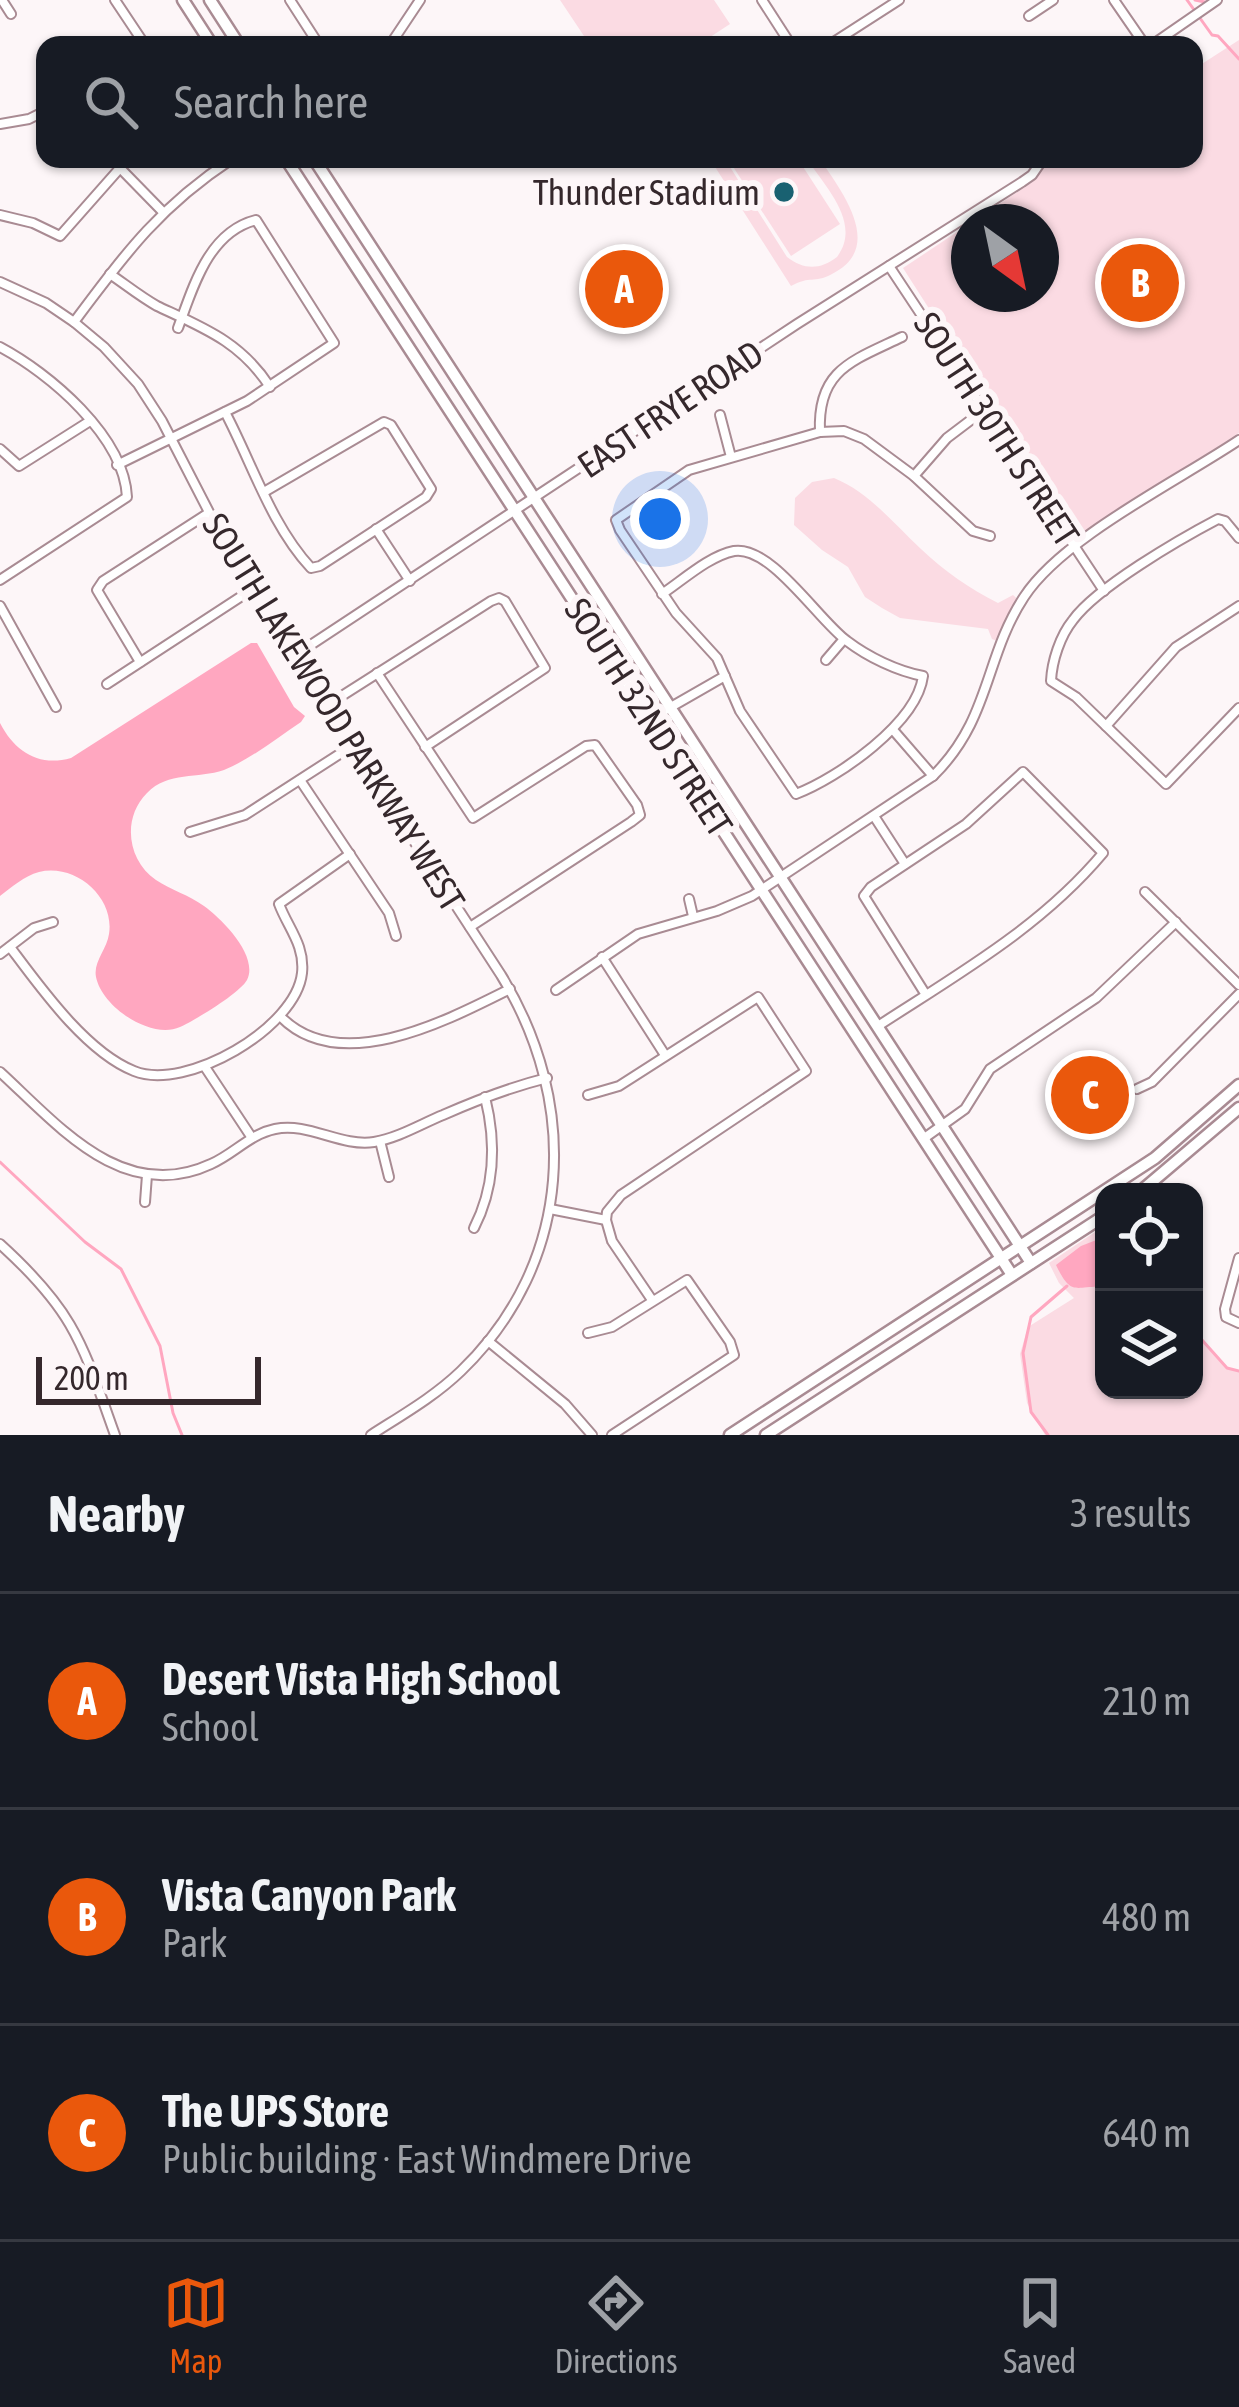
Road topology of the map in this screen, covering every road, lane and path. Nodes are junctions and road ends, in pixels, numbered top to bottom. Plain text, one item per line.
1 (2, 0) edge
2 (116, 0) edge
3 (183, 0) edge
4 (210, 0) edge
5 (304, 0) edge
6 (420, 0) edge
7 (761, 0) edge
8 (899, 0) edge
9 (1053, 0) edge
10 (1114, 0) edge
11 (1217, 0) edge
12 (292, 3) edge
13 (11, 14) dead end
14 (1029, 16) dead end
15 (135, 36) edge
16 (206, 36) edge
17 (233, 36) edge
18 (314, 36) edge
19 (395, 36) edge
20 (785, 36) edge
21 (843, 36) edge
22 (1141, 36) edge
23 (1164, 36) edge
24 (36, 116) edge
25 (29, 119) junction
26 (0, 124) edge
27 (32, 130) dead end
28 (118, 168) edge
29 (120, 168) edge
30 (220, 168) edge
31 (292, 168) edge
32 (320, 168) edge
33 (1036, 168) edge
34 (162, 211) junction
35 (0, 215) edge
36 (890, 266) junction
37 (110, 274) junction
38 (0, 282) edge
39 (182, 316) junction
40 (74, 322) junction
41 (178, 328) dead end
42 (902, 337) dead end
43 (0, 347) edge
44 (270, 387) junction
45 (984, 410) junction
46 (225, 412) junction
47 (720, 415) dead end
48 (90, 421) junction
49 (820, 432) junction
50 (170, 439) junction
51 (1239, 440) edge
52 (0, 449) edge
53 (730, 457) junction
54 (117, 464) junction
55 (914, 476) junction
56 (264, 492) junction
57 (534, 499) junction
58 (516, 512) junction
59 (207, 514) junction
60 (376, 529) junction
61 (990, 536) dead end
62 (1239, 538) edge
63 (1074, 546) junction
64 (0, 580) edge
65 (410, 581) junction
66 (251, 590) junction
67 (1104, 591) junction
68 (662, 594) junction
69 (0, 606) edge
70 (1239, 606) edge
71 (844, 639) junction
72 (294, 656) junction
73 (826, 660) dead end
74 (140, 662) junction
75 (377, 673) junction
76 (725, 676) junction
77 (107, 683) dead end
78 (326, 706) junction
79 (670, 706) junction
80 (56, 707) dead end
81 (1239, 708) edge
82 (650, 719) junction
83 (1106, 726) junction
84 (894, 730) junction
85 (352, 746) junction
86 (425, 747) junction
87 (933, 776) junction
88 (300, 780) junction
89 (874, 816) junction
90 (190, 832) dead end
91 (350, 854) junction
92 (905, 865) junction
93 (781, 877) junction
94 (761, 890) junction
95 (1145, 892) dead end
96 (689, 898) dead end
97 (694, 916) junction
98 (53, 922) dead end
99 (1175, 922) junction
100 (470, 927) junction
101 (396, 936) dead end
102 (10, 947) junction
103 (0, 954) edge
104 (602, 956) junction
105 (510, 989) junction
106 (556, 990) dead end
107 (1239, 990) edge
108 (926, 995) junction
109 (280, 1017) junction
110 (878, 1026) junction
111 (665, 1055) junction
112 (205, 1067) junction
113 (0, 1072) edge
114 (547, 1078) junction
115 (1239, 1085) edge
116 (1137, 1090) dead end
117 (588, 1096) dead end
118 (485, 1097) junction
119 (1239, 1108) edge
120 (942, 1126) junction
121 (252, 1138) junction
122 (922, 1139) junction
123 (380, 1141) junction
124 (148, 1174) junction
125 (388, 1177) dead end
126 (1151, 1183) edge
127 (145, 1202) dead end
128 (550, 1209) junction
129 (606, 1220) junction
130 (1095, 1222) edge
131 (474, 1228) dead end
132 (0, 1244) edge
133 (1020, 1246) junction
134 (1239, 1258) edge
135 (1001, 1259) junction
136 (1031, 1263) junction
137 (1012, 1275) junction
138 (652, 1300) junction
139 (1239, 1323) edge
140 (588, 1333) dead end
141 (488, 1341) junction
142 (115, 1435) edge
143 (371, 1435) edge
144 (592, 1435) edge
145 (612, 1435) edge
146 (730, 1435) edge
147 (766, 1435) edge

1 - 13 street
2 - 15 street
3 - 16 main road
4 - 17 main road
5 - 12 street
6 - 19 street
7 - 20 street
8 - 21 street
9 - 14 street
10 - 22 street
11 - 23 street
12 - 18 street
24 - 25 street
25 - 26 street
25 - 27 street
28 - 35 street
29 - 34 street
30 - 34 street
31 - 58 main road, SOUTH 32ND STREET
32 - 57 main road, SOUTH 32ND STREET
33 - 36 street, EAST FRYE ROAD
34 - 37 street
36 - 45 street, SOUTH 30TH STREET
36 - 57 street, EAST FRYE ROAD
37 - 39 street
37 - 40 street
38 - 40 street, SOUTH LAKEWOOD PARKWAY WEST
39 - 41 street
39 - 44 street
39 - 44 street
40 - 50 street, SOUTH LAKEWOOD PARKWAY WEST
42 - 49 street
43 - 48 street
44 - 46 street
45 - 55 street
45 - 63 street, SOUTH 30TH STREET
46 - 50 street
46 - 56 street
47 - 53 street
48 - 52 street
48 - 54 street
49 - 53 street
49 - 55 street
50 - 54 street
50 - 59 street, SOUTH LAKEWOOD PARKWAY WEST
51 - 63 street
53 - 68 street
54 - 64 street
55 - 61 street
56 - 60 street
56 - 60 street
57 - 58 street, EAST FRYE ROAD
57 - 79 main road, SOUTH 32ND STREET
58 - 65 street, EAST FRYE ROAD
58 - 82 main road, SOUTH 32ND STREET
59 - 66 street, SOUTH LAKEWOOD PARKWAY WEST
59 - 74 street
60 - 65 street
62 - 67 street
63 - 67 street, SOUTH 30TH STREET
63 - 87 street
65 - 72 street, EAST FRYE ROAD
66 - 72 street, SOUTH LAKEWOOD PARKWAY WEST
66 - 74 street
67 - 83 street
68 - 71 street
68 - 76 street
69 - 80 street
70 - 83 street
71 - 73 street
71 - 84 street
72 - 78 street, SOUTH LAKEWOOD PARKWAY WEST
74 - 77 street
75 - 78 street
75 - 86 street
75 - 86 street
76 - 79 street
76 - 84 street
78 - 85 street, SOUTH LAKEWOOD PARKWAY WEST
79 - 82 street
79 - 93 main road, SOUTH 32ND STREET
81 - 83 street
82 - 94 main road, SOUTH 32ND STREET
84 - 87 street
85 - 88 street
85 - 100 street, SOUTH LAKEWOOD PARKWAY WEST
86 - 100 street
87 - 89 street
88 - 90 street
88 - 91 street
89 - 92 street
89 - 93 street
91 - 101 street
91 - 109 street
92 - 108 street
92 - 108 street
93 - 94 street
93 - 110 main road, SOUTH 32ND STREET
94 - 97 street
94 - 122 main road, SOUTH 32ND STREET
95 - 99 street
96 - 97 street
97 - 104 street
98 - 102 street
99 - 107 street
99 - 120 street
100 - 105 street, SOUTH LAKEWOOD PARKWAY WEST
102 - 103 street
102 - 112 street
104 - 106 street
104 - 111 street
105 - 109 street
105 - 114 street, SOUTH LAKEWOOD PARKWAY WEST
107 - 116 street
108 - 110 street
109 - 112 street
110 - 120 main road, SOUTH 32ND STREET
111 - 117 street
111 - 129 street
112 - 121 street
113 - 124 street
114 - 118 street
114 - 128 street, SOUTH LAKEWOOD PARKWAY WEST
115 - 133 main road
118 - 123 street
118 - 131 street
119 - 126 main road
120 - 122 street
120 - 133 main road, SOUTH 32ND STREET
121 - 123 street
121 - 124 street
122 - 135 main road, SOUTH 32ND STREET
123 - 125 street
124 - 127 street
128 - 129 street
128 - 141 street, SOUTH LAKEWOOD PARKWAY WEST
129 - 138 street
130 - 136 main road
132 - 142 street
133 - 135 main road
133 - 136 main road, SOUTH 32ND STREET
134 - 139 street
135 - 137 main road, SOUTH 32ND STREET
135 - 146 main road
136 - 137 main road
137 - 147 main road
138 - 140 street
138 - 145 street
141 - 143 street, SOUTH LAKEWOOD PARKWAY WEST
141 - 144 street

